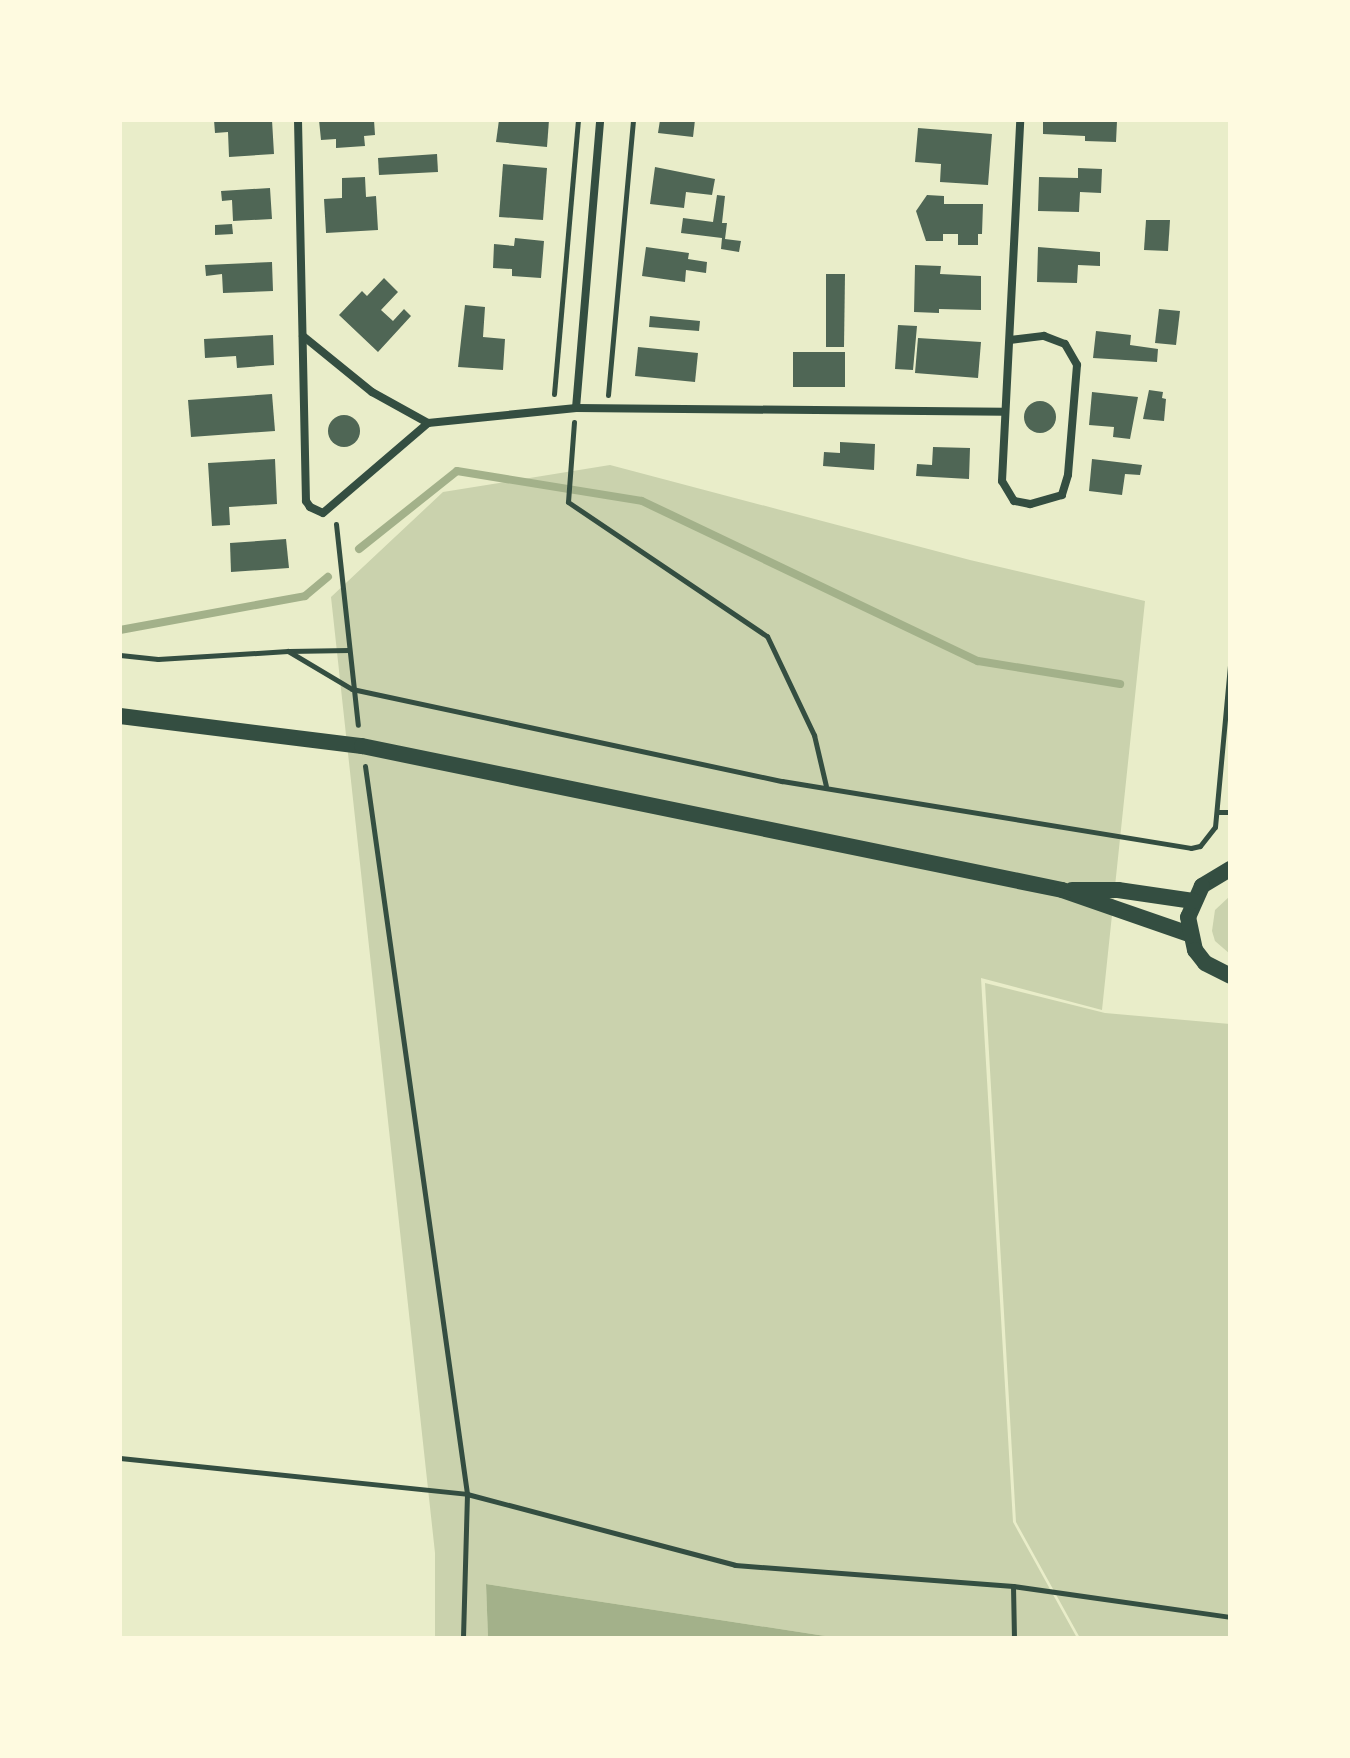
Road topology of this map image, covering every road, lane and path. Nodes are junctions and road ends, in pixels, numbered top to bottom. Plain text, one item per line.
1 (298, 120) edge
2 (578, 120) edge
3 (600, 120) edge
4 (633, 120) edge
5 (1020, 120) edge
6 (303, 336) junction
7 (1010, 340) junction
8 (608, 399) dead end
9 (576, 408) junction
10 (552, 411) junction
11 (1004, 412) junction
12 (428, 423) junction
13 (335, 505) junction
14 (349, 650) junction
15 (288, 651) junction
16 (120, 655) edge
17 (1230, 664) edge
18 (352, 689) junction
19 (120, 716) edge
20 (362, 746) junction
21 (826, 786) junction
22 (1217, 812) junction
23 (1230, 812) edge
24 (1230, 869) edge
25 (1062, 890) junction
26 (1193, 901) junction
27 (1189, 934) junction
28 (1230, 976) edge
29 (120, 1458) edge
30 (467, 1494) junction
31 (1013, 1586) junction
32 (1230, 1617) edge
33 (463, 1638) edge
34 (1014, 1638) edge

1 - 6 street
2 - 10 path
3 - 9 street
4 - 8 path
5 - 7 street
6 - 12 street
6 - 13 street
7 - 11 street
7 - 11 street
9 - 10 street
9 - 11 street
9 - 21 path
10 - 12 street
12 - 13 street
13 - 14 path
14 - 15 path
14 - 18 path
15 - 16 path
15 - 18 path
17 - 22 path
18 - 20 path
18 - 21 path
19 - 20 main road
20 - 25 main road
20 - 30 path
21 - 22 path
22 - 23 path
24 - 26 main road
25 - 26 main road
25 - 27 main road
26 - 27 main road
27 - 28 main road
29 - 30 path
30 - 31 path
30 - 33 path
31 - 32 path
31 - 34 path

